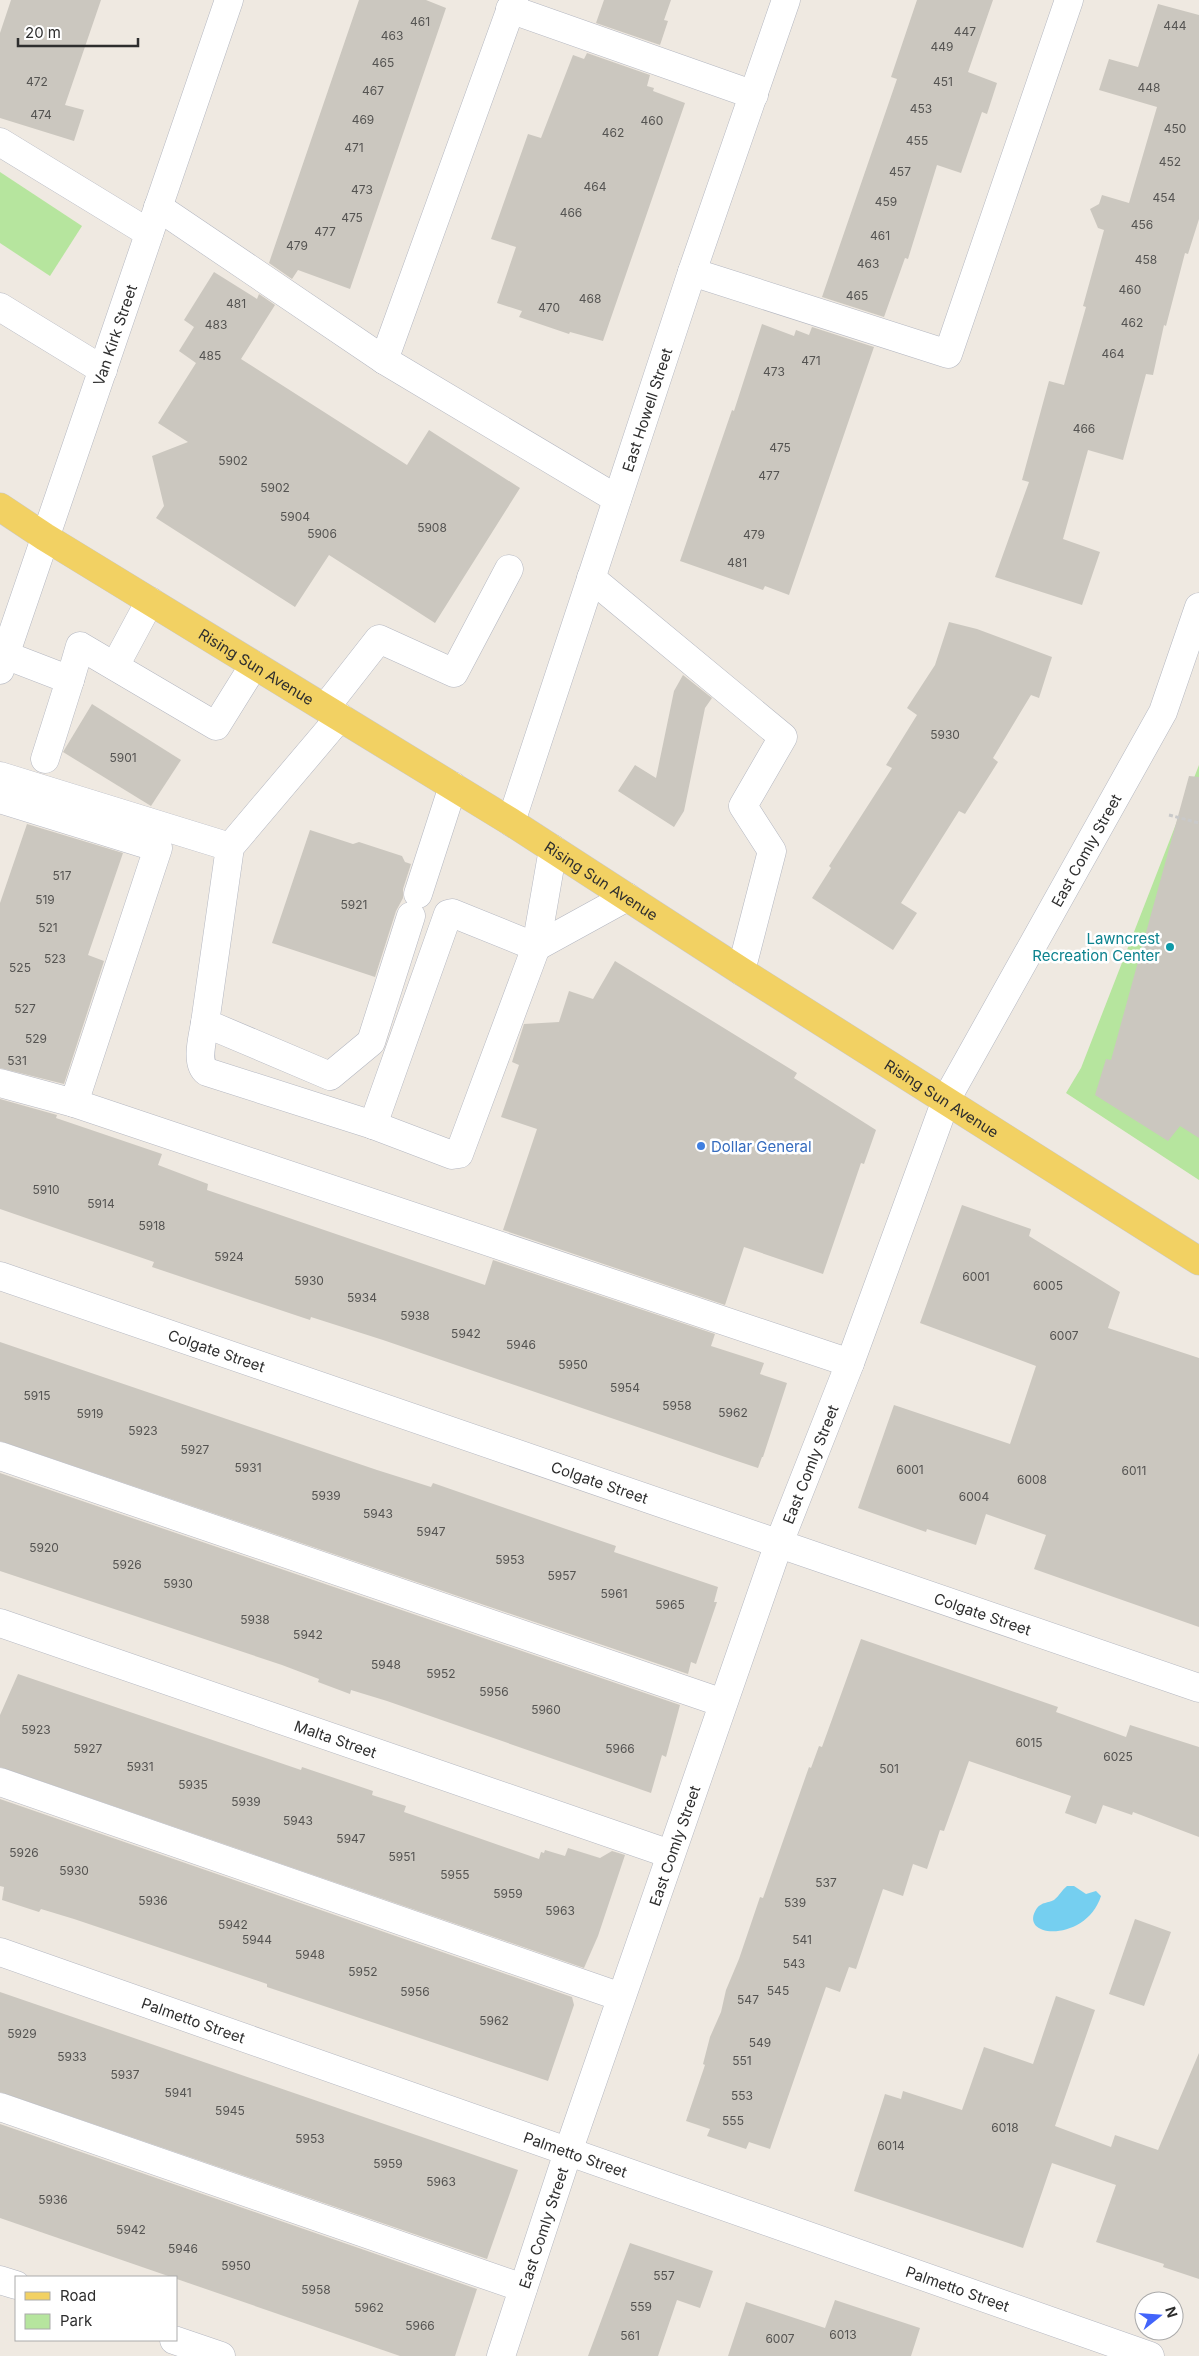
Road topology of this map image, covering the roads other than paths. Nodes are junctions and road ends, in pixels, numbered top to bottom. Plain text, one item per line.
1 (229, 0) edge
2 (786, 0) edge
3 (1069, 0) edge
4 (512, 5) edge
5 (754, 95) junction
6 (0, 142) edge
7 (158, 207) junction
8 (149, 233) junction
9 (692, 272) junction
10 (0, 307) edge
11 (384, 360) junction
12 (103, 370) junction
13 (618, 499) junction
14 (0, 507) edge
15 (45, 537) junction
16 (509, 569) dead end
17 (591, 578) junction
18 (150, 601) junction
19 (1199, 607) edge
20 (2, 663) edge
21 (254, 664) junction
22 (115, 666) junction
23 (70, 680) junction
24 (333, 713) junction
25 (45, 758) dead end
26 (0, 776) edge
27 (452, 786) junction
28 (0, 799) edge
29 (511, 822) junction
30 (230, 847) junction
31 (554, 849) junction
32 (627, 897) junction
33 (536, 947) junction
34 (742, 971) junction
35 (204, 1023) junction
36 (0, 1083) edge
37 (946, 1100) junction
38 (74, 1103) junction
39 (373, 1125) junction
40 (1199, 1260) edge
41 (0, 1276) edge
42 (850, 1363) junction
43 (0, 1456) edge
44 (779, 1543) junction
45 (0, 1623) edge
46 (1199, 1688) edge
47 (723, 1703) junction
48 (0, 1782) edge
49 (670, 1854) junction
50 (0, 1952) edge
51 (621, 1997) junction
52 (0, 2107) edge
53 (568, 2152) junction
54 (0, 2280) edge
55 (15, 2285) edge
56 (523, 2288) junction
57 (177, 2341) edge
58 (221, 2356) edge
59 (501, 2356) edge
60 (1150, 2356) edge

1 - 7 street, Van Kirk Street
2 - 5 street, East Howell Street
3 - 9 street
4 - 5 street
4 - 11 street
5 - 9 street, East Howell Street
6 - 8 street
7 - 8 street, Van Kirk Street
7 - 11 street
8 - 12 street, Van Kirk Street
9 - 13 street, East Howell Street
10 - 12 street
11 - 13 street
12 - 15 street, Van Kirk Street
13 - 17 street, East Howell Street
14 - 15 main road, Rising Sun Avenue
15 - 18 main road, Rising Sun Avenue
15 - 20 street, Van Kirk Street
16 - 24 street
17 - 29 street, East Howell Street
17 - 34 street
18 - 21 main road, Rising Sun Avenue
18 - 22 street
19 - 37 street, East Comly Street
20 - 23 street
21 - 22 street
21 - 24 main road, Rising Sun Avenue
22 - 23 street
23 - 25 street
24 - 27 main road, Rising Sun Avenue
24 - 30 street
26 - 30 street
27 - 29 main road, Rising Sun Avenue
27 - 35 street
28 - 38 street
29 - 31 main road, Rising Sun Avenue
30 - 35 street
31 - 32 main road, Rising Sun Avenue
31 - 33 street
32 - 33 street
32 - 34 main road, Rising Sun Avenue
33 - 39 street
33 - 39 street
34 - 37 main road, Rising Sun Avenue
35 - 39 street
36 - 38 street
37 - 40 main road, Rising Sun Avenue
37 - 42 street, East Comly Street
38 - 42 street
41 - 44 street, Colgate Street
42 - 44 street, East Comly Street
43 - 47 street
44 - 46 street, Colgate Street
44 - 47 street, East Comly Street
45 - 49 street, Malta Street
47 - 49 street, East Comly Street
48 - 51 street
49 - 51 street, East Comly Street
50 - 53 street, Palmetto Street
51 - 53 street, East Comly Street
52 - 56 street
53 - 56 street, East Comly Street
53 - 60 street, Palmetto Street
54 - 55 street
56 - 59 street, East Comly Street
57 - 58 street

